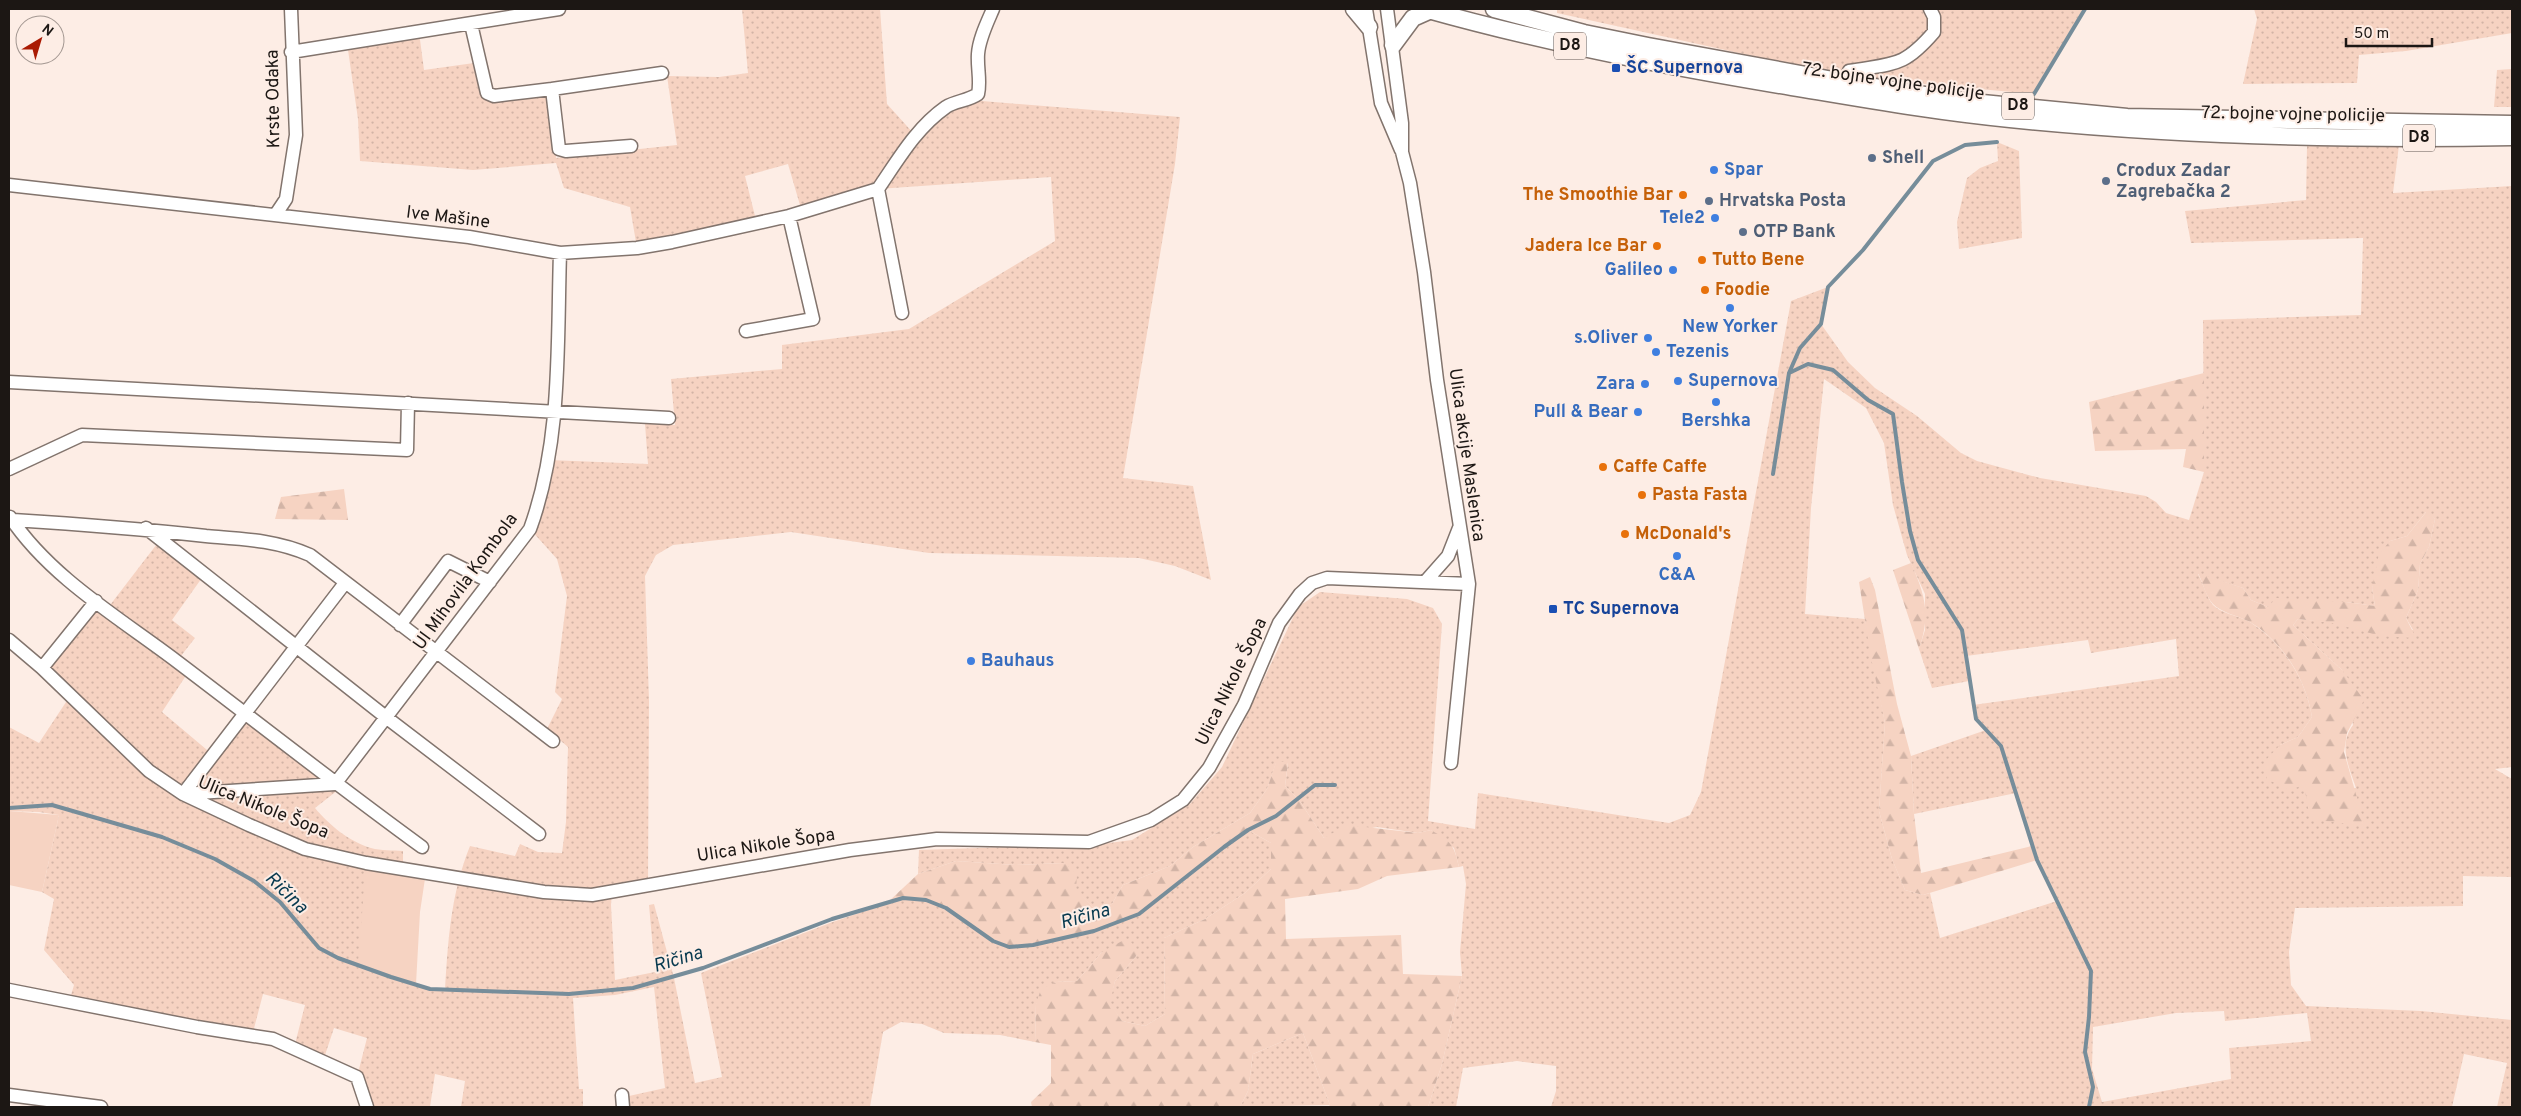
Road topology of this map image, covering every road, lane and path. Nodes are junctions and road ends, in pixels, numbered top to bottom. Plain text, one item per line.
1 (291, 9) edge
2 (559, 9) edge
3 (993, 9) edge
4 (1354, 9) edge
5 (1366, 9) edge
6 (1387, 9) edge
7 (1494, 9) edge
8 (1428, 10) edge
9 (1934, 11) edge
10 (471, 24) junction
11 (1369, 28) junction
12 (1393, 45) junction
13 (291, 52) junction
14 (662, 73) dead end
15 (1844, 82) junction
16 (552, 89) junction
17 (2512, 124) edge
18 (2512, 137) edge
19 (631, 146) dead end
20 (1402, 152) junction
21 (9, 185) edge
22 (878, 189) junction
23 (276, 214) junction
24 (789, 216) junction
25 (560, 253) junction
26 (902, 313) dead end
27 (746, 331) dead end
28 (9, 382) edge
29 (408, 403) junction
30 (555, 410) junction
31 (669, 418) dead end
32 (9, 469) edge
33 (11, 518) edge
34 (1460, 526) junction
35 (146, 528) junction
36 (490, 582) junction
37 (1425, 582) junction
38 (345, 583) junction
39 (1469, 584) junction
40 (96, 601) junction
41 (400, 625) junction
42 (9, 640) edge
43 (296, 647) junction
44 (436, 653) junction
45 (42, 668) junction
46 (245, 712) junction
47 (387, 718) junction
48 (553, 741) dead end
49 (1451, 763) dead end
50 (335, 784) junction
51 (188, 796) junction
52 (539, 834) dead end
53 (422, 847) dead end
54 (9, 990) edge
55 (9, 1095) edge
56 (101, 1107) edge
57 (367, 1107) edge

1 - 13 street, Krste Odaka
2 - 10 street
3 - 22 street
4 - 11 main road
5 - 11 street, Ulica akcije Maslenica
6 - 12 street, Ulica akcije Maslenica
7 - 15 main road, 72. bojne vojne policije / D8
8 - 12 main road
8 - 18 main road, 72. bojne vojne policije / D8
9 - 15 street
10 - 13 street
10 - 16 street
11 - 20 street, Ulica akcije Maslenica
12 - 20 street, Ulica akcije Maslenica
13 - 23 street, Krste Odaka
14 - 16 street
15 - 17 main road, 72. bojne vojne policije / D8
16 - 19 street
20 - 34 street, Ulica akcije Maslenica
21 - 23 street, Ive Mašine
22 - 24 street, Ive Mašine
22 - 26 street
23 - 25 street, Ive Mašine
24 - 25 street, Ive Mašine
24 - 27 street
25 - 30 street, Ul Mihovila Kombola
28 - 29 street
29 - 30 street
29 - 32 street
30 - 31 street
30 - 36 street, Ul Mihovila Kombola
33 - 35 street
33 - 40 street
34 - 37 street
34 - 39 street, Ulica akcije Maslenica
35 - 38 street
35 - 43 street
36 - 41 street
36 - 44 street, Ul Mihovila Kombola
37 - 39 street, Ulica Nikole Šopa
37 - 51 street, Ulica Nikole Šopa
38 - 41 street
38 - 43 street
39 - 49 street, Ulica akcije Maslenica
40 - 45 street
40 - 46 street
41 - 44 street
42 - 45 street, Ulica Nikole Šopa
43 - 46 street
43 - 47 street
44 - 47 street, Ul Mihovila Kombola
44 - 48 street
45 - 51 street, Ulica Nikole Šopa
46 - 50 street
46 - 51 street
47 - 50 street, Ul Mihovila Kombola
47 - 52 street
50 - 51 street
50 - 53 street
54 - 57 street
55 - 56 street

